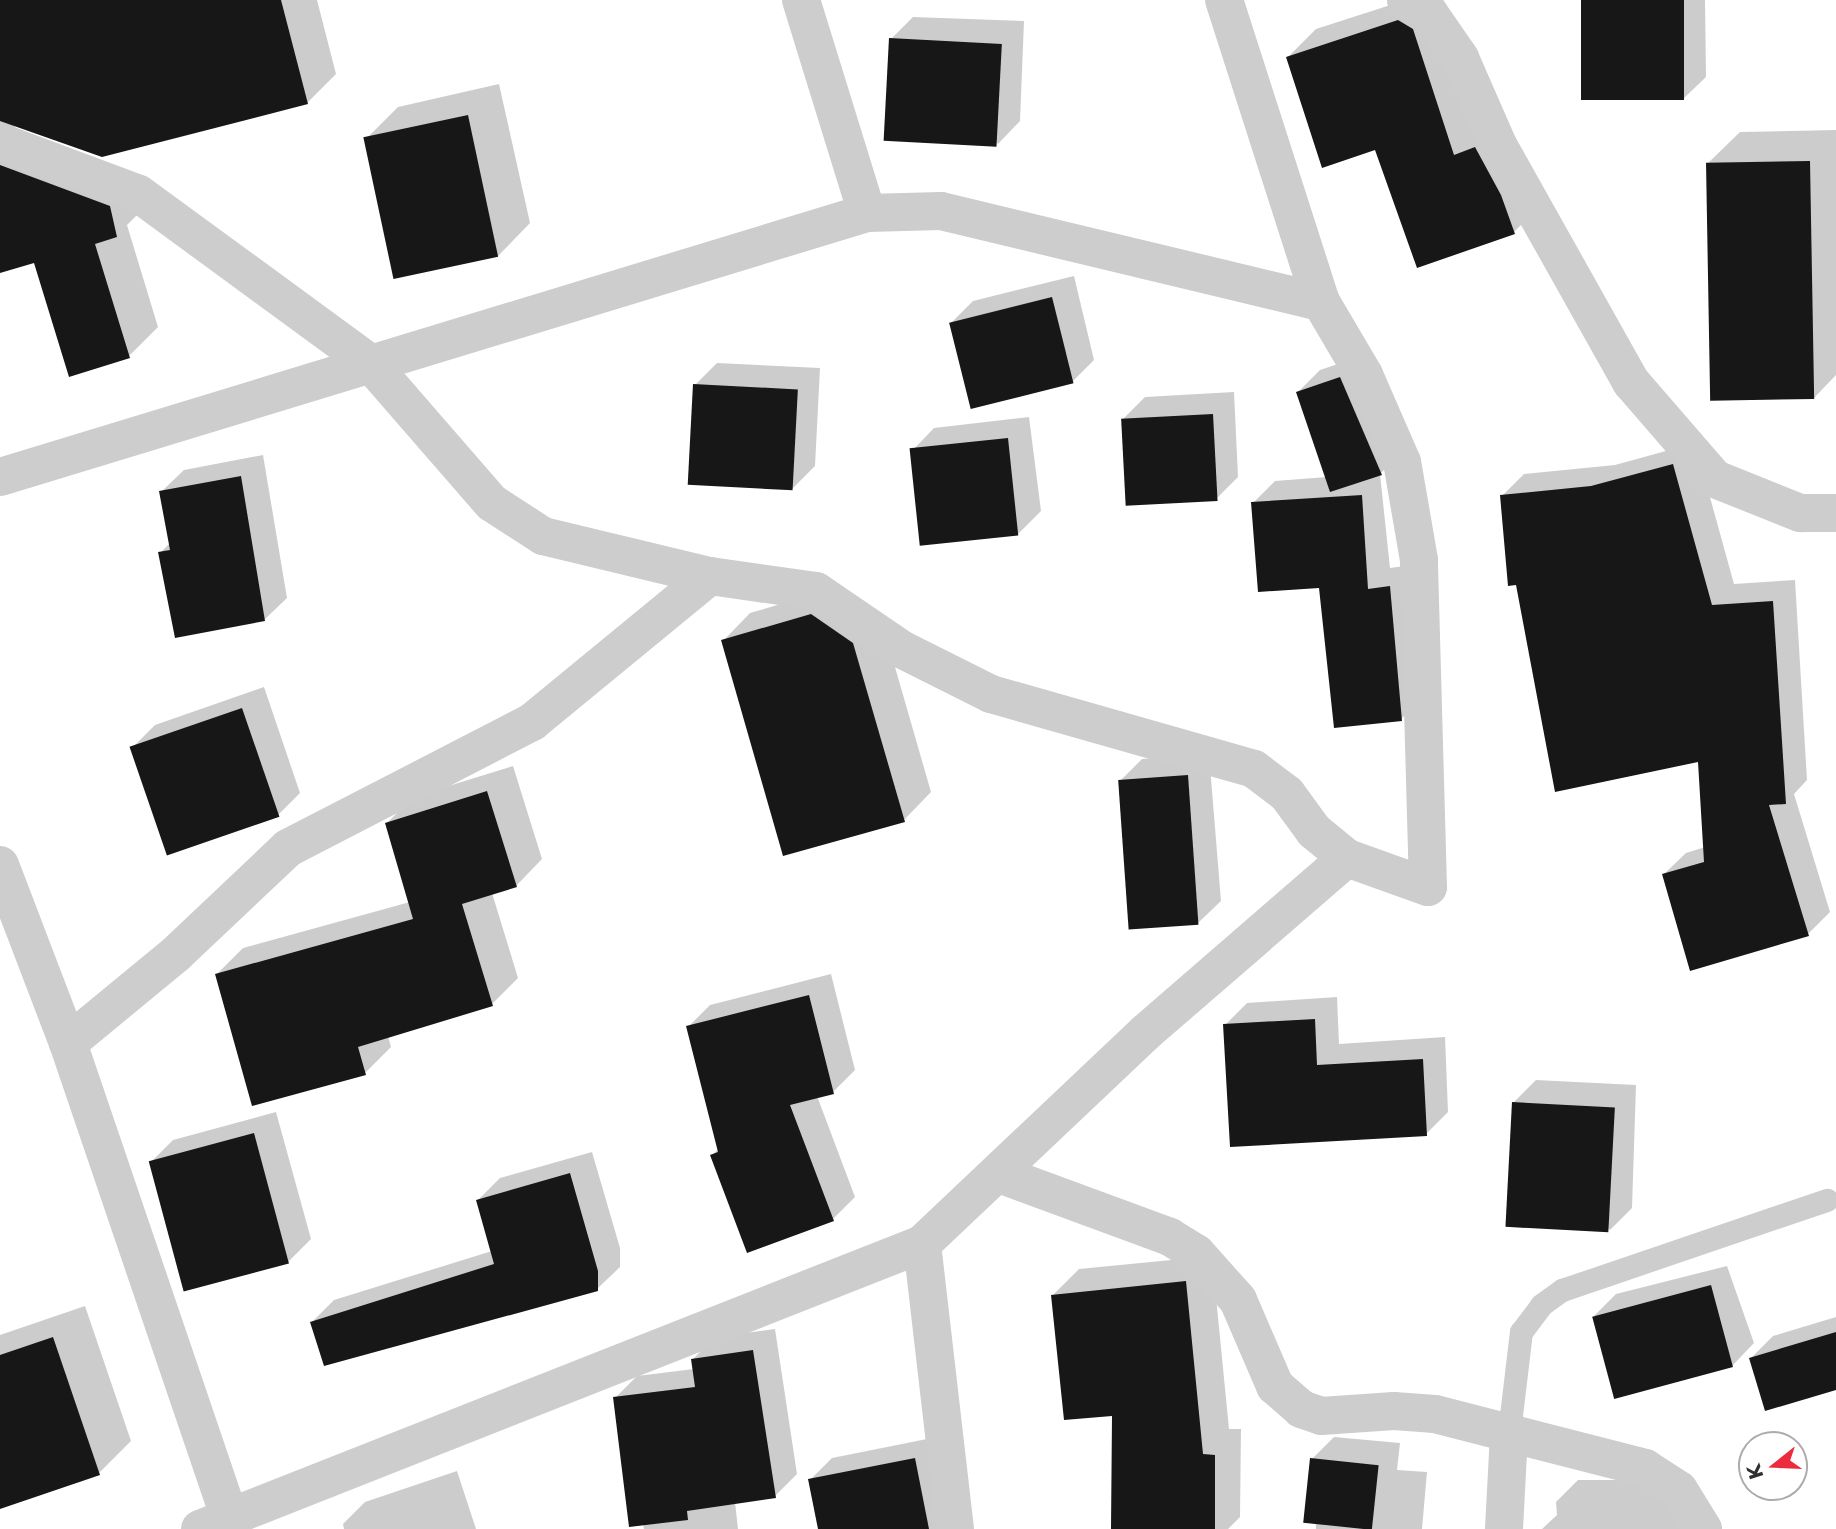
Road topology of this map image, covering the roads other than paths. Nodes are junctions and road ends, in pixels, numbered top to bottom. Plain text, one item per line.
1 (802, 0) edge
2 (1224, 0) edge
3 (1428, 4) edge
4 (0, 142) edge
5 (867, 212) junction
6 (1321, 302) junction
7 (371, 364) junction
8 (0, 477) edge
9 (1836, 513) edge
10 (710, 576) junction
11 (1347, 858) junction
12 (0, 866) edge
13 (68, 1043) junction
14 (999, 1174) junction
15 (1827, 1200) dead end
16 (922, 1244) junction
17 (1509, 1432) junction
18 (215, 1522) edge
19 (955, 1529) edge
20 (1504, 1529) edge
21 (1703, 1529) edge

1 - 5 street
2 - 6 street
3 - 9 street
4 - 7 street
5 - 6 street
5 - 7 street
6 - 11 street
7 - 8 street
7 - 10 street
10 - 11 street
10 - 13 street
11 - 14 street
12 - 13 street
13 - 18 street
14 - 16 street
14 - 17 street
15 - 17 lane
16 - 18 street
16 - 19 street
17 - 20 street
17 - 21 street

